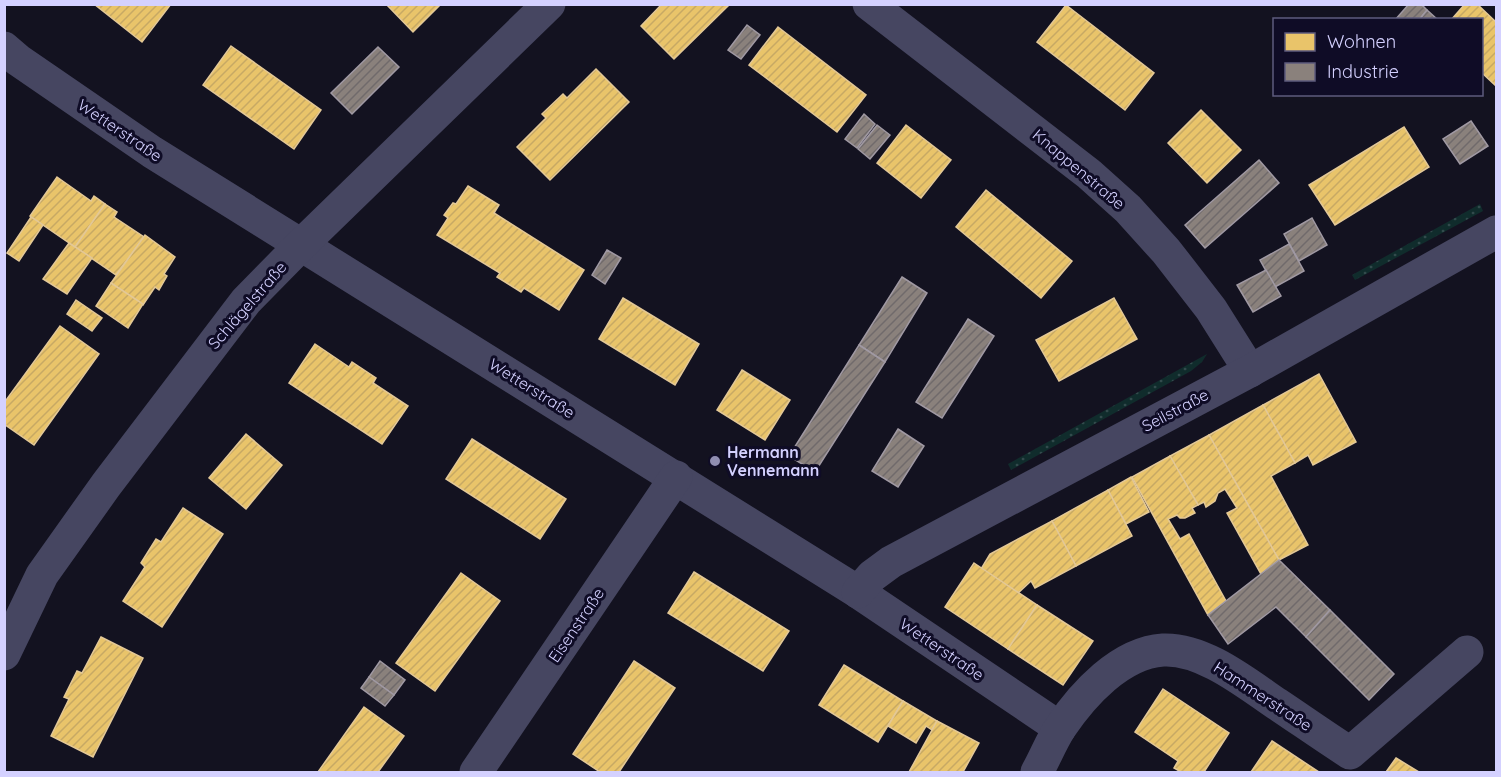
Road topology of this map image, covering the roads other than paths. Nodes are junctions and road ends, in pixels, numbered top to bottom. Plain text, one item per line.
1 (549, 4) edge
2 (869, 4) edge
3 (4, 48) edge
4 (1497, 232) edge
5 (301, 245) junction
6 (1250, 370) junction
7 (676, 477) junction
8 (858, 592) junction
9 (1467, 652) dead end
10 (4, 654) edge
11 (1060, 728) junction
12 (476, 772) edge
13 (1037, 772) edge

1 - 5 street, Schlägelstraße
2 - 6 street, Knappenstraße
3 - 5 street, Wetterstraße
4 - 6 street, Seilstraße
5 - 7 street, Wetterstraße
5 - 10 street, Schlägelstraße
6 - 8 street, Seilstraße
7 - 8 street, Wetterstraße
7 - 12 street, Eisenstraße
8 - 11 street, Wetterstraße
9 - 11 street, Hammerstraße
11 - 13 street, Hammerstraße

